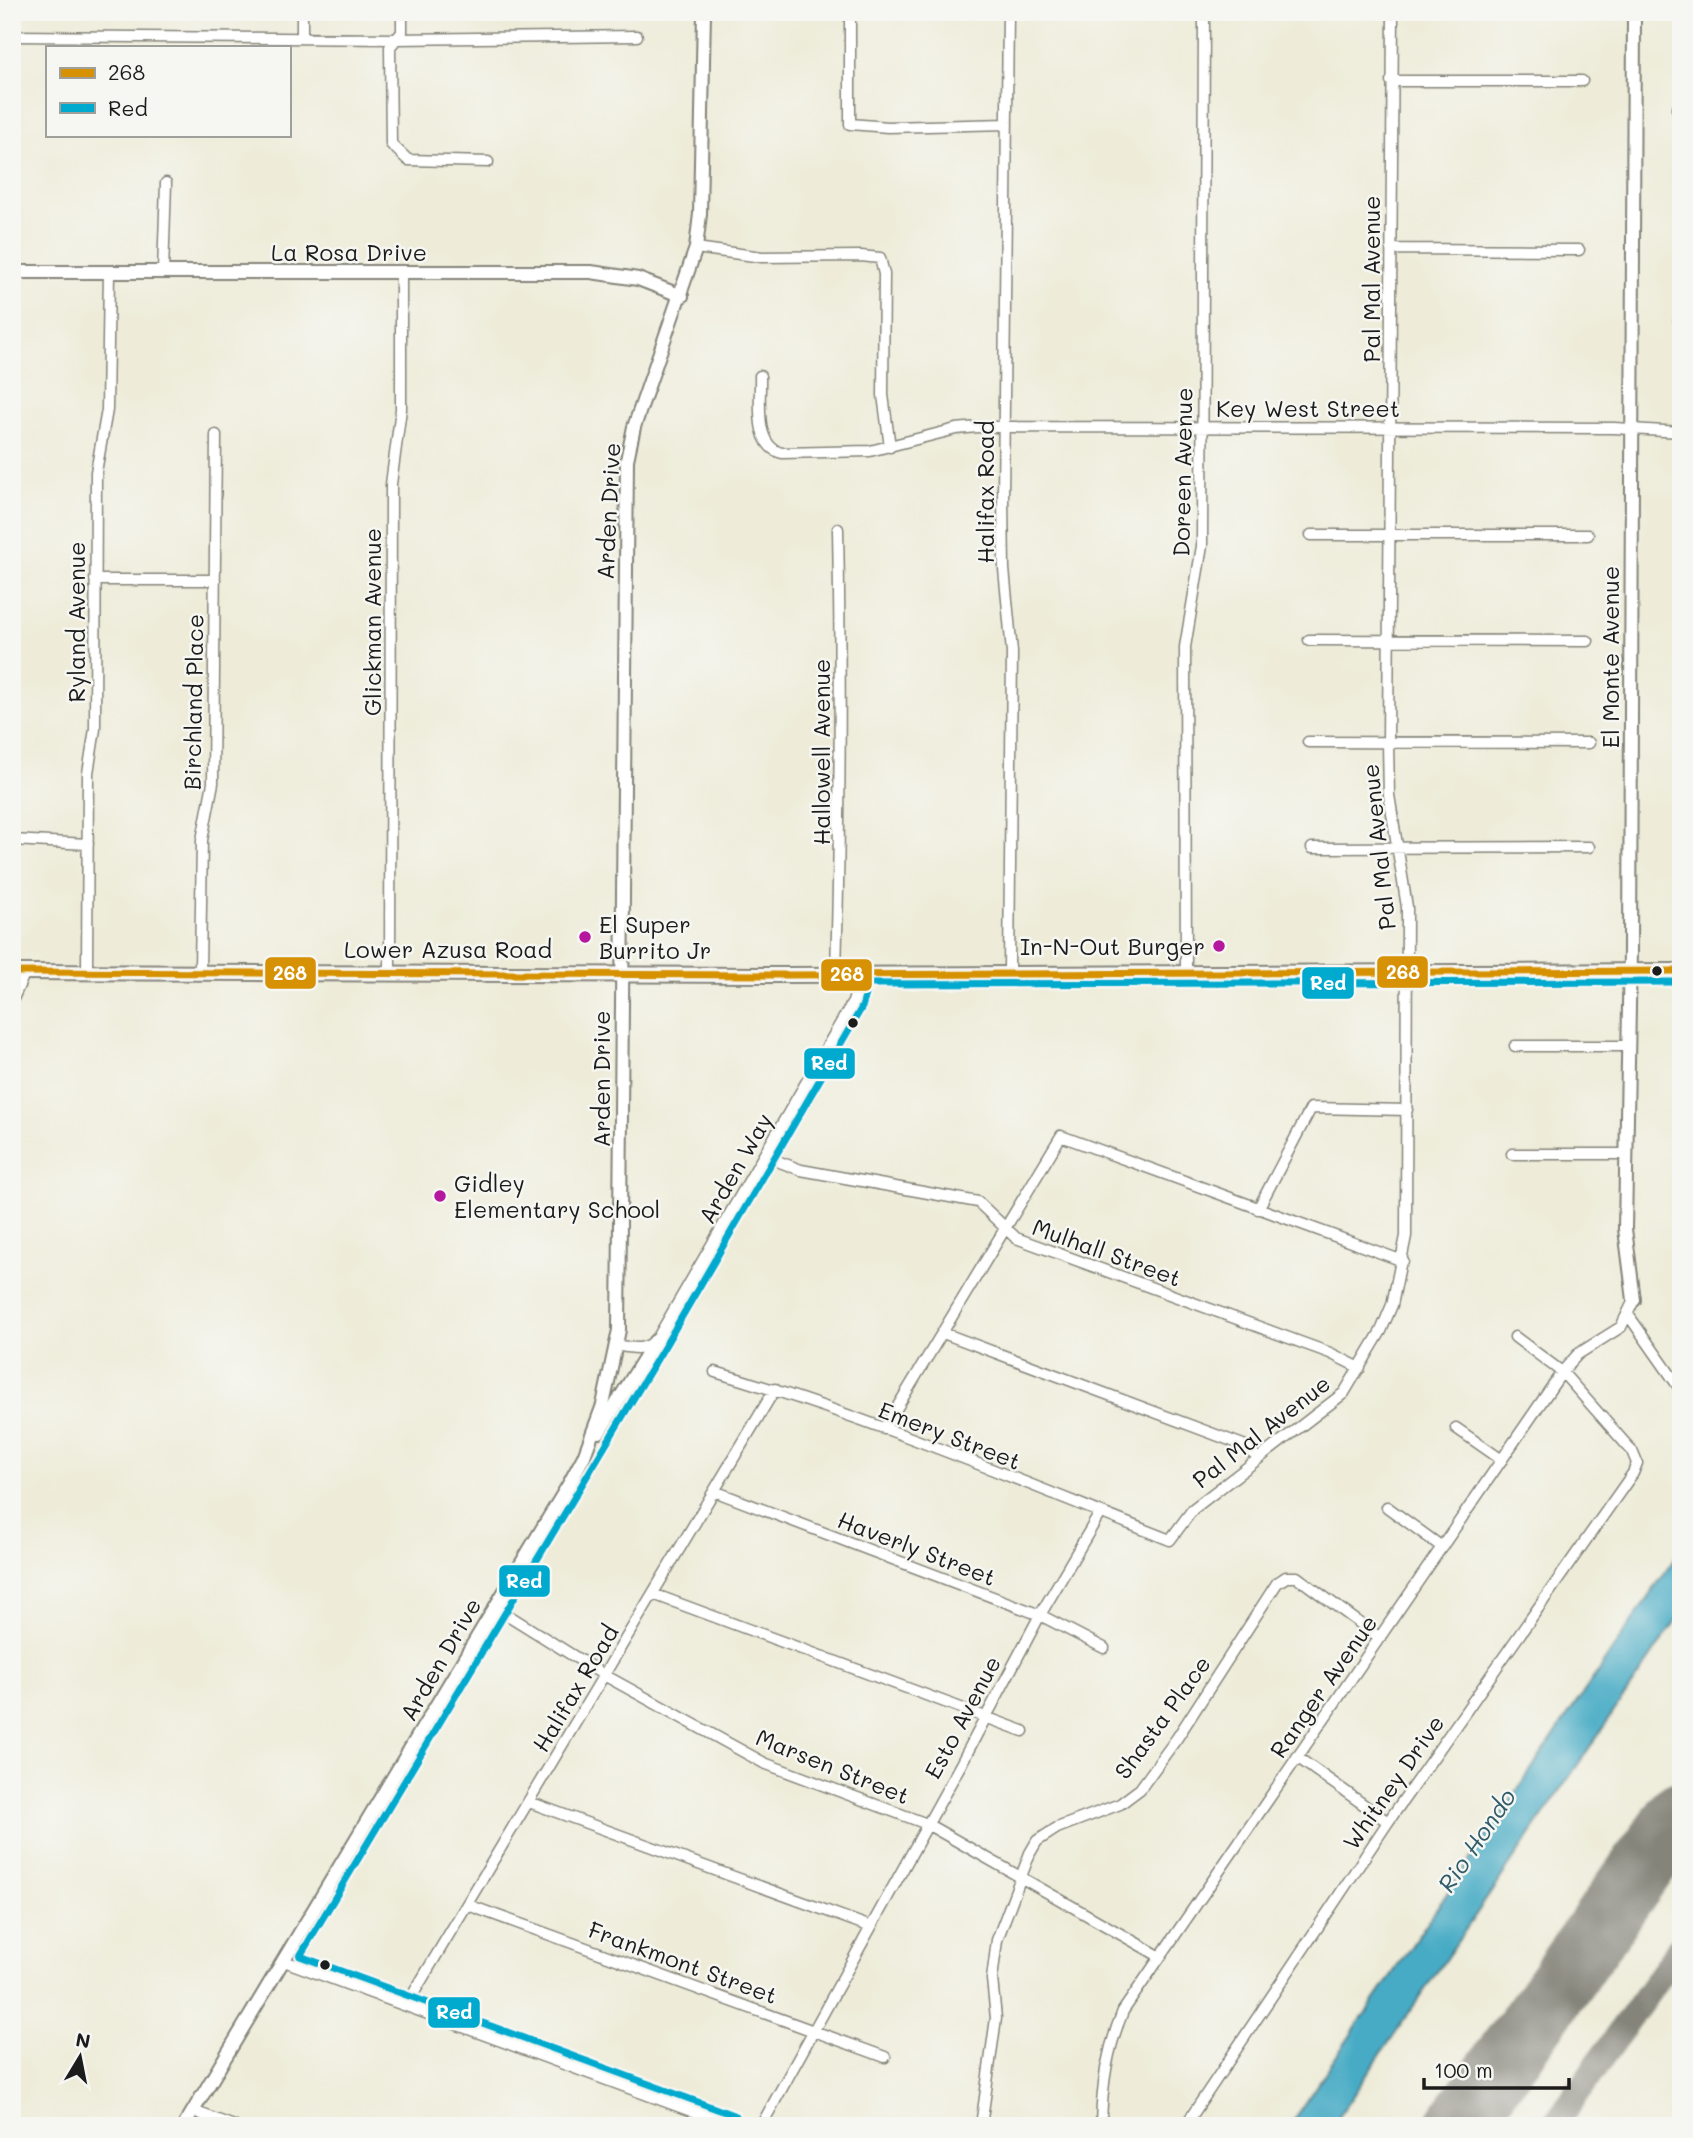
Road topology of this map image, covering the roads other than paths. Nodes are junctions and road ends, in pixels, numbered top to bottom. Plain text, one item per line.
1 (302, 12) edge
2 (402, 12) edge
3 (704, 12) edge
4 (849, 12) edge
5 (1008, 12) edge
6 (1204, 12) edge
7 (1393, 12) edge
8 (1634, 12) edge
9 (12, 36) edge
10 (637, 36) dead end
11 (302, 38) junction
12 (396, 39) junction
13 (1391, 81) junction
14 (1582, 81) dead end
15 (1007, 124) junction
16 (488, 162) dead end
17 (166, 183) dead end
18 (696, 248) junction
19 (1391, 249) junction
20 (1579, 250) dead end
21 (12, 272) edge
22 (109, 273) junction
23 (163, 273) junction
24 (401, 274) junction
25 (682, 296) junction
26 (760, 376) dead end
27 (1003, 426) junction
28 (1202, 427) junction
29 (1389, 428) junction
30 (1631, 428) junction
31 (1681, 432) edge
32 (216, 435) dead end
33 (890, 447) junction
34 (838, 529) dead end
35 (1389, 534) junction
36 (1311, 535) dead end
37 (1588, 535) dead end
38 (95, 580) junction
39 (215, 580) junction
40 (1389, 639) junction
41 (1309, 640) dead end
42 (1588, 641) dead end
43 (1308, 742) dead end
44 (1388, 743) junction
45 (1589, 743) dead end
46 (12, 840) edge
47 (88, 844) junction
48 (1397, 847) junction
49 (1589, 847) dead end
50 (1312, 848) dead end
51 (200, 970) junction
52 (87, 971) junction
53 (390, 971) junction
54 (1009, 971) junction
55 (1681, 971) edge
56 (18, 972) edge
57 (1629, 972) junction
58 (622, 973) junction
59 (1186, 973) junction
60 (1407, 973) junction
61 (836, 974) junction
62 (861, 974) junction
63 (12, 1000) edge
64 (1514, 1046) dead end
65 (1627, 1046) junction
66 (1407, 1110) junction
67 (1512, 1154) dead end
68 (1626, 1154) junction
69 (764, 1156) junction
70 (1258, 1209) junction
71 (1006, 1227) junction
72 (1403, 1261) junction
73 (1634, 1300) joint
74 (1629, 1316) junction
75 (943, 1333) junction
76 (1515, 1337) dead end
77 (655, 1341) junction
78 (615, 1345) junction
79 (1360, 1368) junction
80 (715, 1372) dead end
81 (1562, 1373) junction
82 (775, 1390) junction
83 (1681, 1390) edge
84 (1456, 1428) dead end
85 (884, 1429) junction
86 (584, 1456) junction
87 (1258, 1458) junction
88 (1502, 1460) junction
89 (714, 1491) junction
90 (1387, 1507) dead end
91 (1100, 1513) junction
92 (1170, 1540) joint
93 (1442, 1547) junction
94 (653, 1594) junction
95 (495, 1607) junction
96 (1040, 1615) junction
97 (1380, 1638) junction
98 (1104, 1647) dead end
99 (604, 1675) junction
100 (982, 1718) junction
101 (1023, 1731) dead end
102 (1297, 1757) junction
103 (529, 1802) junction
104 (1388, 1822) junction
105 (927, 1824) junction
106 (1021, 1875) junction
107 (468, 1906) junction
108 (871, 1927) junction
109 (1159, 1956) junction
110 (284, 1961) junction
111 (406, 2006) junction
112 (813, 2029) junction
113 (885, 2057) dead end
114 (193, 2111) junction
115 (184, 2126) edge
116 (234, 2126) edge
117 (732, 2126) edge
118 (761, 2126) edge
119 (981, 2126) edge
120 (1101, 2126) edge
121 (1185, 2126) edge

1 - 11 street
2 - 12 street
3 - 18 street, Arden Drive
4 - 15 street
5 - 15 street, Halifax Road
6 - 28 street, Doreen Avenue
7 - 13 street, Pal Mal Avenue
8 - 30 street, El Monte Avenue
9 - 11 street
10 - 12 street
11 - 12 street
12 - 16 street
13 - 14 street
13 - 19 street, Pal Mal Avenue
15 - 27 street, Halifax Road
17 - 23 street
18 - 25 street, Arden Drive
18 - 33 street
19 - 20 street
19 - 29 street, Pal Mal Avenue
21 - 22 street, La Rosa Drive
22 - 23 street, La Rosa Drive
22 - 38 street, Ryland Avenue
23 - 24 street, La Rosa Drive
24 - 25 street, La Rosa Drive
24 - 53 street, Glickman Avenue
25 - 58 street, Arden Drive
26 - 33 street, Key West Street
27 - 28 street, Key West Street
27 - 33 street, Key West Street
27 - 54 street, Halifax Road
28 - 29 street, Key West Street
28 - 59 street, Doreen Avenue
29 - 30 street, Key West Street
29 - 35 street, Pal Mal Avenue
30 - 31 street, Key West Street
30 - 57 street, El Monte Avenue
32 - 39 street, Birchland Place
34 - 61 street, Hallowell Avenue
35 - 36 street
35 - 37 street
35 - 40 street, Pal Mal Avenue
38 - 39 street
38 - 47 street, Ryland Avenue
39 - 51 street, Birchland Place
40 - 41 street
40 - 42 street
40 - 44 street, Pal Mal Avenue
43 - 44 street
44 - 45 street
44 - 48 street, Pal Mal Avenue
46 - 47 street
47 - 52 street, Ryland Avenue
48 - 49 street
48 - 50 street
48 - 60 street, Pal Mal Avenue
51 - 52 main road, Lower Azusa Road
51 - 53 main road, Lower Azusa Road
52 - 56 main road, Lower Azusa Road
53 - 58 main road, Lower Azusa Road
54 - 59 main road, Lower Azusa Road
54 - 62 main road, Lower Azusa Road
55 - 57 main road, Lower Azusa Road
56 - 63 street
57 - 60 main road, Lower Azusa Road
57 - 65 street, El Monte Avenue
58 - 61 main road, Lower Azusa Road
58 - 78 street, Arden Drive
59 - 60 main road, Lower Azusa Road
60 - 66 street, Pal Mal Avenue
61 - 62 main road, Lower Azusa Road
62 - 69 street, Arden Way
64 - 65 street
65 - 68 street, El Monte Avenue
66 - 70 street
66 - 72 street, Pal Mal Avenue
67 - 68 street
68 - 73 street, El Monte Avenue
69 - 71 street, Mulhall Street
69 - 77 street, Arden Way
70 - 71 street
70 - 72 street
71 - 75 street
71 - 79 street, Mulhall Street
72 - 79 street, Pal Mal Avenue
73 - 74 street
74 - 81 street, Ranger Avenue
74 - 83 street
75 - 85 street
75 - 87 street
76 - 81 street
77 - 78 street
77 - 86 street
78 - 86 street, Arden Drive
79 - 87 street, Pal Mal Avenue
80 - 82 street, Emery Street
81 - 88 street, Ranger Avenue
81 - 104 street, Whitney Drive
82 - 85 street, Emery Street
82 - 89 street, Halifax Road
84 - 88 street
85 - 91 street, Emery Street
86 - 95 street, Arden Drive
87 - 92 street, Pal Mal Avenue
88 - 93 street, Ranger Avenue
89 - 94 street, Halifax Road
89 - 96 street, Haverly Street
90 - 93 street
91 - 92 street, Emery Street
91 - 96 street, Esto Avenue
93 - 97 street, Ranger Avenue
94 - 99 street, Halifax Road
94 - 100 street
95 - 99 street, Marsen Street
95 - 110 street, Arden Drive
96 - 98 street, Haverly Street
96 - 100 street, Esto Avenue
97 - 102 street, Ranger Avenue
97 - 106 street, Shasta Place
99 - 103 street, Halifax Road
99 - 105 street, Marsen Street
100 - 101 street
100 - 105 street, Esto Avenue
102 - 104 street
102 - 109 street, Ranger Avenue
103 - 107 street, Halifax Road
103 - 108 street
104 - 121 street, Whitney Drive
105 - 106 street, Marsen Street
105 - 108 street, Esto Avenue
106 - 109 street, Marsen Street
106 - 119 street, Shasta Place
107 - 111 street, Halifax Road
107 - 112 street, Frankmont Street
108 - 112 street, Esto Avenue
109 - 120 street, Ranger Avenue
110 - 111 street
110 - 114 street, Arden Drive
111 - 117 street
112 - 113 street, Frankmont Street
112 - 118 street, Esto Avenue
114 - 115 street, Arden Drive
114 - 116 street

